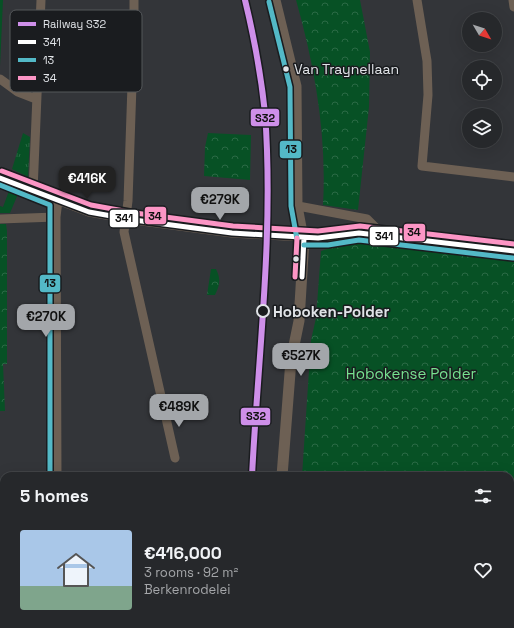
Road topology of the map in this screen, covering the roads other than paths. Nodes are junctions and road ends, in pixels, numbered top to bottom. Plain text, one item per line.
1 (41, 0) edge
2 (276, 0) edge
3 (417, 0) edge
4 (513, 0) edge
5 (514, 7) edge
6 (40, 10) edge
7 (0, 79) edge
8 (10, 86) edge
9 (18, 92) edge
10 (36, 92) edge
11 (132, 92) edge
12 (36, 99) junction
13 (514, 177) edge
14 (0, 178) edge
15 (33, 191) junction
16 (58, 200) junction
17 (298, 206) junction
18 (56, 217) junction
19 (125, 218) junction
20 (0, 219) edge
21 (385, 237) junction
22 (304, 238) junction
23 (514, 251) edge
24 (174, 458) dead end
25 (58, 472) edge
26 (282, 472) edge

1 - 6 street
2 - 17 street
3 - 13 street
4 - 5 street
7 - 8 street
9 - 12 street
10 - 12 street
11 - 19 street
12 - 15 street
14 - 15 street
15 - 16 street
16 - 18 street
16 - 19 street
17 - 21 street
17 - 22 street
18 - 20 street
18 - 25 street
19 - 22 street
19 - 24 street
21 - 22 street
21 - 23 street
22 - 26 street

